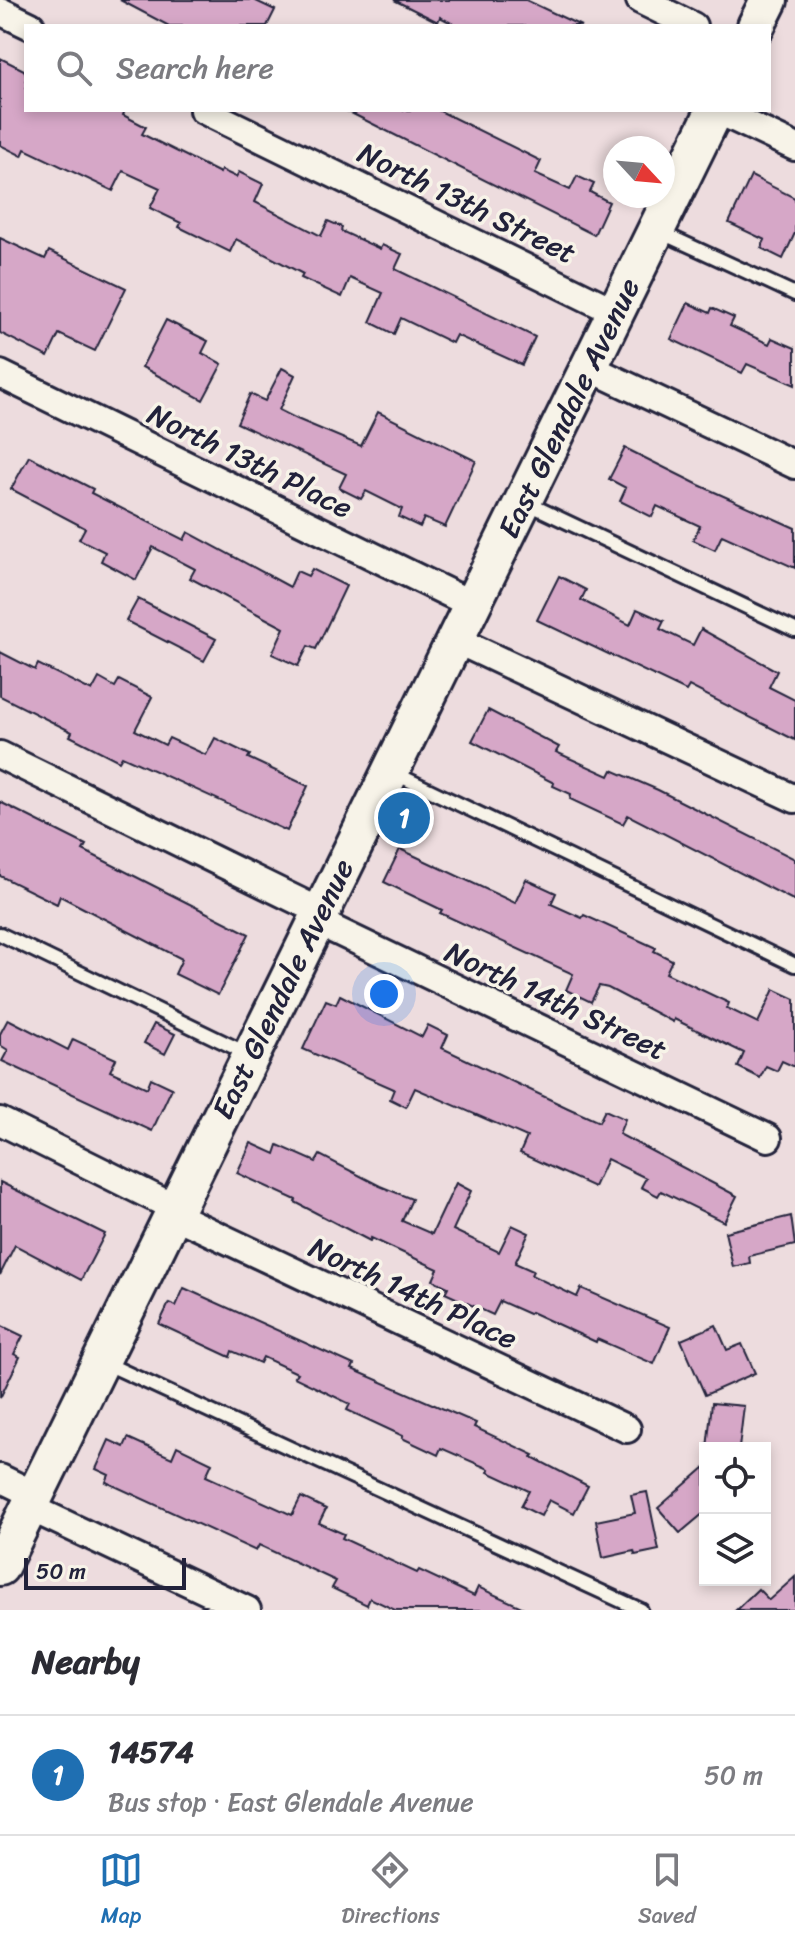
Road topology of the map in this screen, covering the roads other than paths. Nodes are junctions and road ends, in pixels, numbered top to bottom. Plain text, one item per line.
1 (640, 0) edge
2 (769, 0) edge
3 (0, 11) edge
4 (27, 24) edge
5 (689, 24) edge
6 (757, 24) edge
7 (207, 112) edge
8 (715, 112) edge
9 (720, 112) edge
10 (795, 147) edge
11 (656, 230) junction
12 (795, 294) edge
13 (616, 312) junction
14 (588, 367) junction
15 (0, 374) edge
16 (795, 465) edge
17 (523, 501) junction
18 (473, 605) junction
19 (795, 630) edge
20 (456, 640) junction
21 (0, 755) edge
22 (391, 771) junction
23 (795, 799) edge
24 (318, 917) junction
25 (0, 934) edge
26 (795, 965) edge
27 (249, 1055) junction
28 (0, 1121) edge
29 (768, 1138) dead end
30 (173, 1211) junction
31 (101, 1361) junction
32 (627, 1429) dead end
33 (0, 1478) edge
34 (32, 1501) junction
35 (0, 1567) edge
36 (247, 1610) edge
37 (641, 1610) edge

1 - 5 street
2 - 6 main road
3 - 4 street
7 - 13 street, North 13th Street
8 - 11 main road, East Glendale Avenue
9 - 10 street
11 - 12 lane
11 - 13 main road, East Glendale Avenue
13 - 14 main road, East Glendale Avenue
14 - 16 street
14 - 17 main road, East Glendale Avenue
15 - 18 street, North 13th Place
17 - 18 main road, East Glendale Avenue
17 - 19 lane
18 - 20 main road, East Glendale Avenue
20 - 22 main road, East Glendale Avenue
20 - 23 street
21 - 24 street, North 14th Street
22 - 24 main road, East Glendale Avenue
22 - 26 lane
24 - 27 main road, East Glendale Avenue
24 - 29 street, North 14th Street
25 - 27 lane
27 - 30 main road, East Glendale Avenue
28 - 30 street, North 14th Place
30 - 31 main road, East Glendale Avenue
30 - 32 street, North 14th Place
31 - 34 main road, East Glendale Avenue
31 - 37 lane
33 - 34 street
34 - 35 main road, East Glendale Avenue
34 - 36 street

